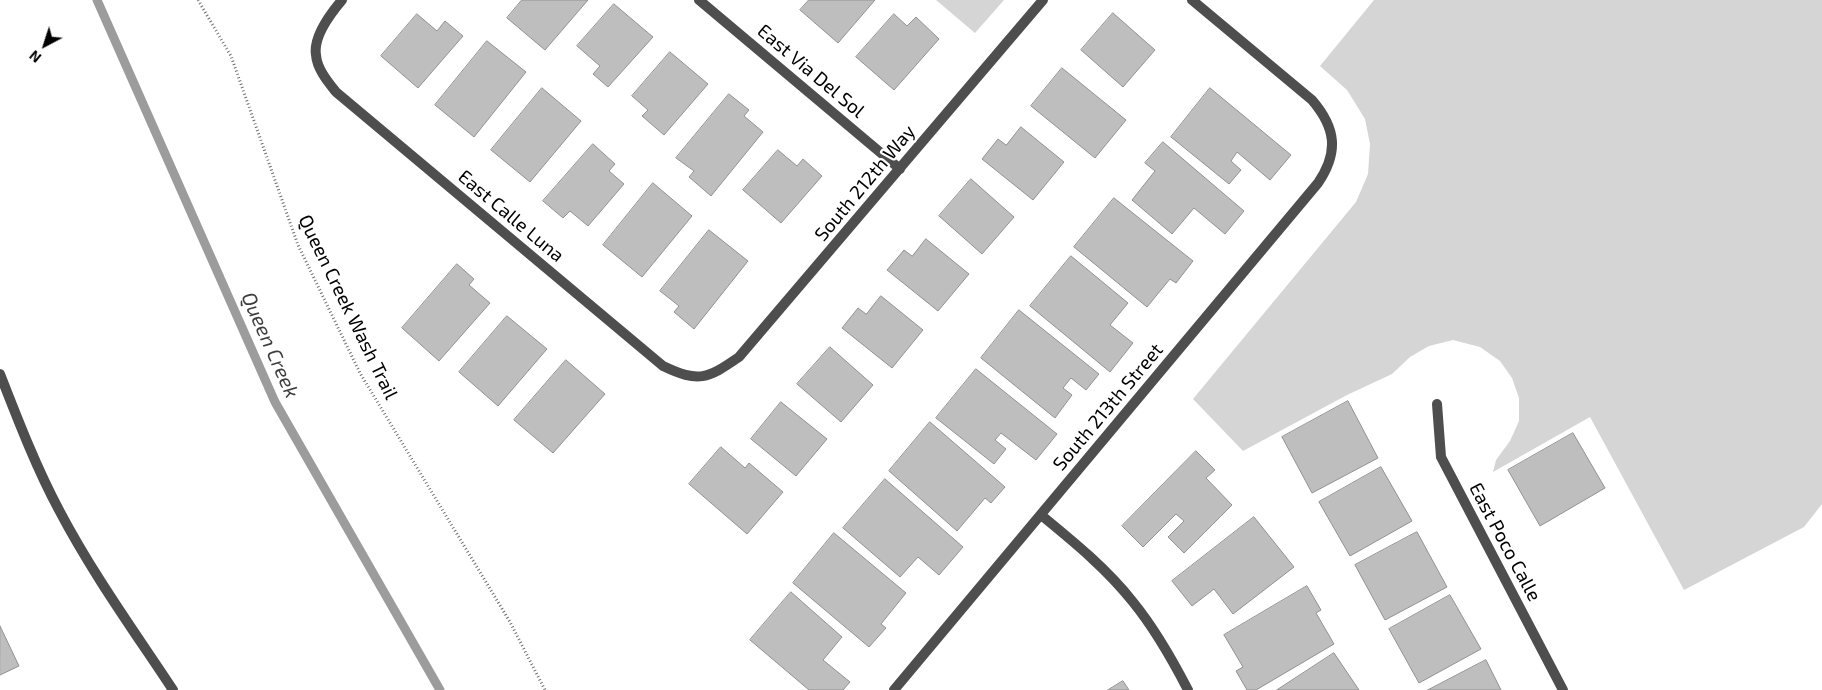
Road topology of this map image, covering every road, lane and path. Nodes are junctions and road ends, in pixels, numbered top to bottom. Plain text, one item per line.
1 (198, 0) edge
2 (342, 0) edge
3 (699, 0) edge
4 (1043, 0) edge
5 (1192, 0) edge
6 (900, 169) junction
7 (0, 374) edge
8 (704, 377) joint
9 (1437, 404) dead end
10 (1041, 515) junction
11 (173, 690) edge
12 (545, 690) edge
13 (894, 690) edge
14 (1188, 690) edge
15 (1563, 690) edge

1 - 12 path, Queen Creek Wash Trail
2 - 8 street, East Calle Luna
3 - 6 street, East Via Del Sol
4 - 6 street, South 212th Way
5 - 10 street, South 213th Street
6 - 8 street, South 212th Way
7 - 11 street
9 - 15 street, East Poco Calle
10 - 13 street, South 213th Street
10 - 14 street

